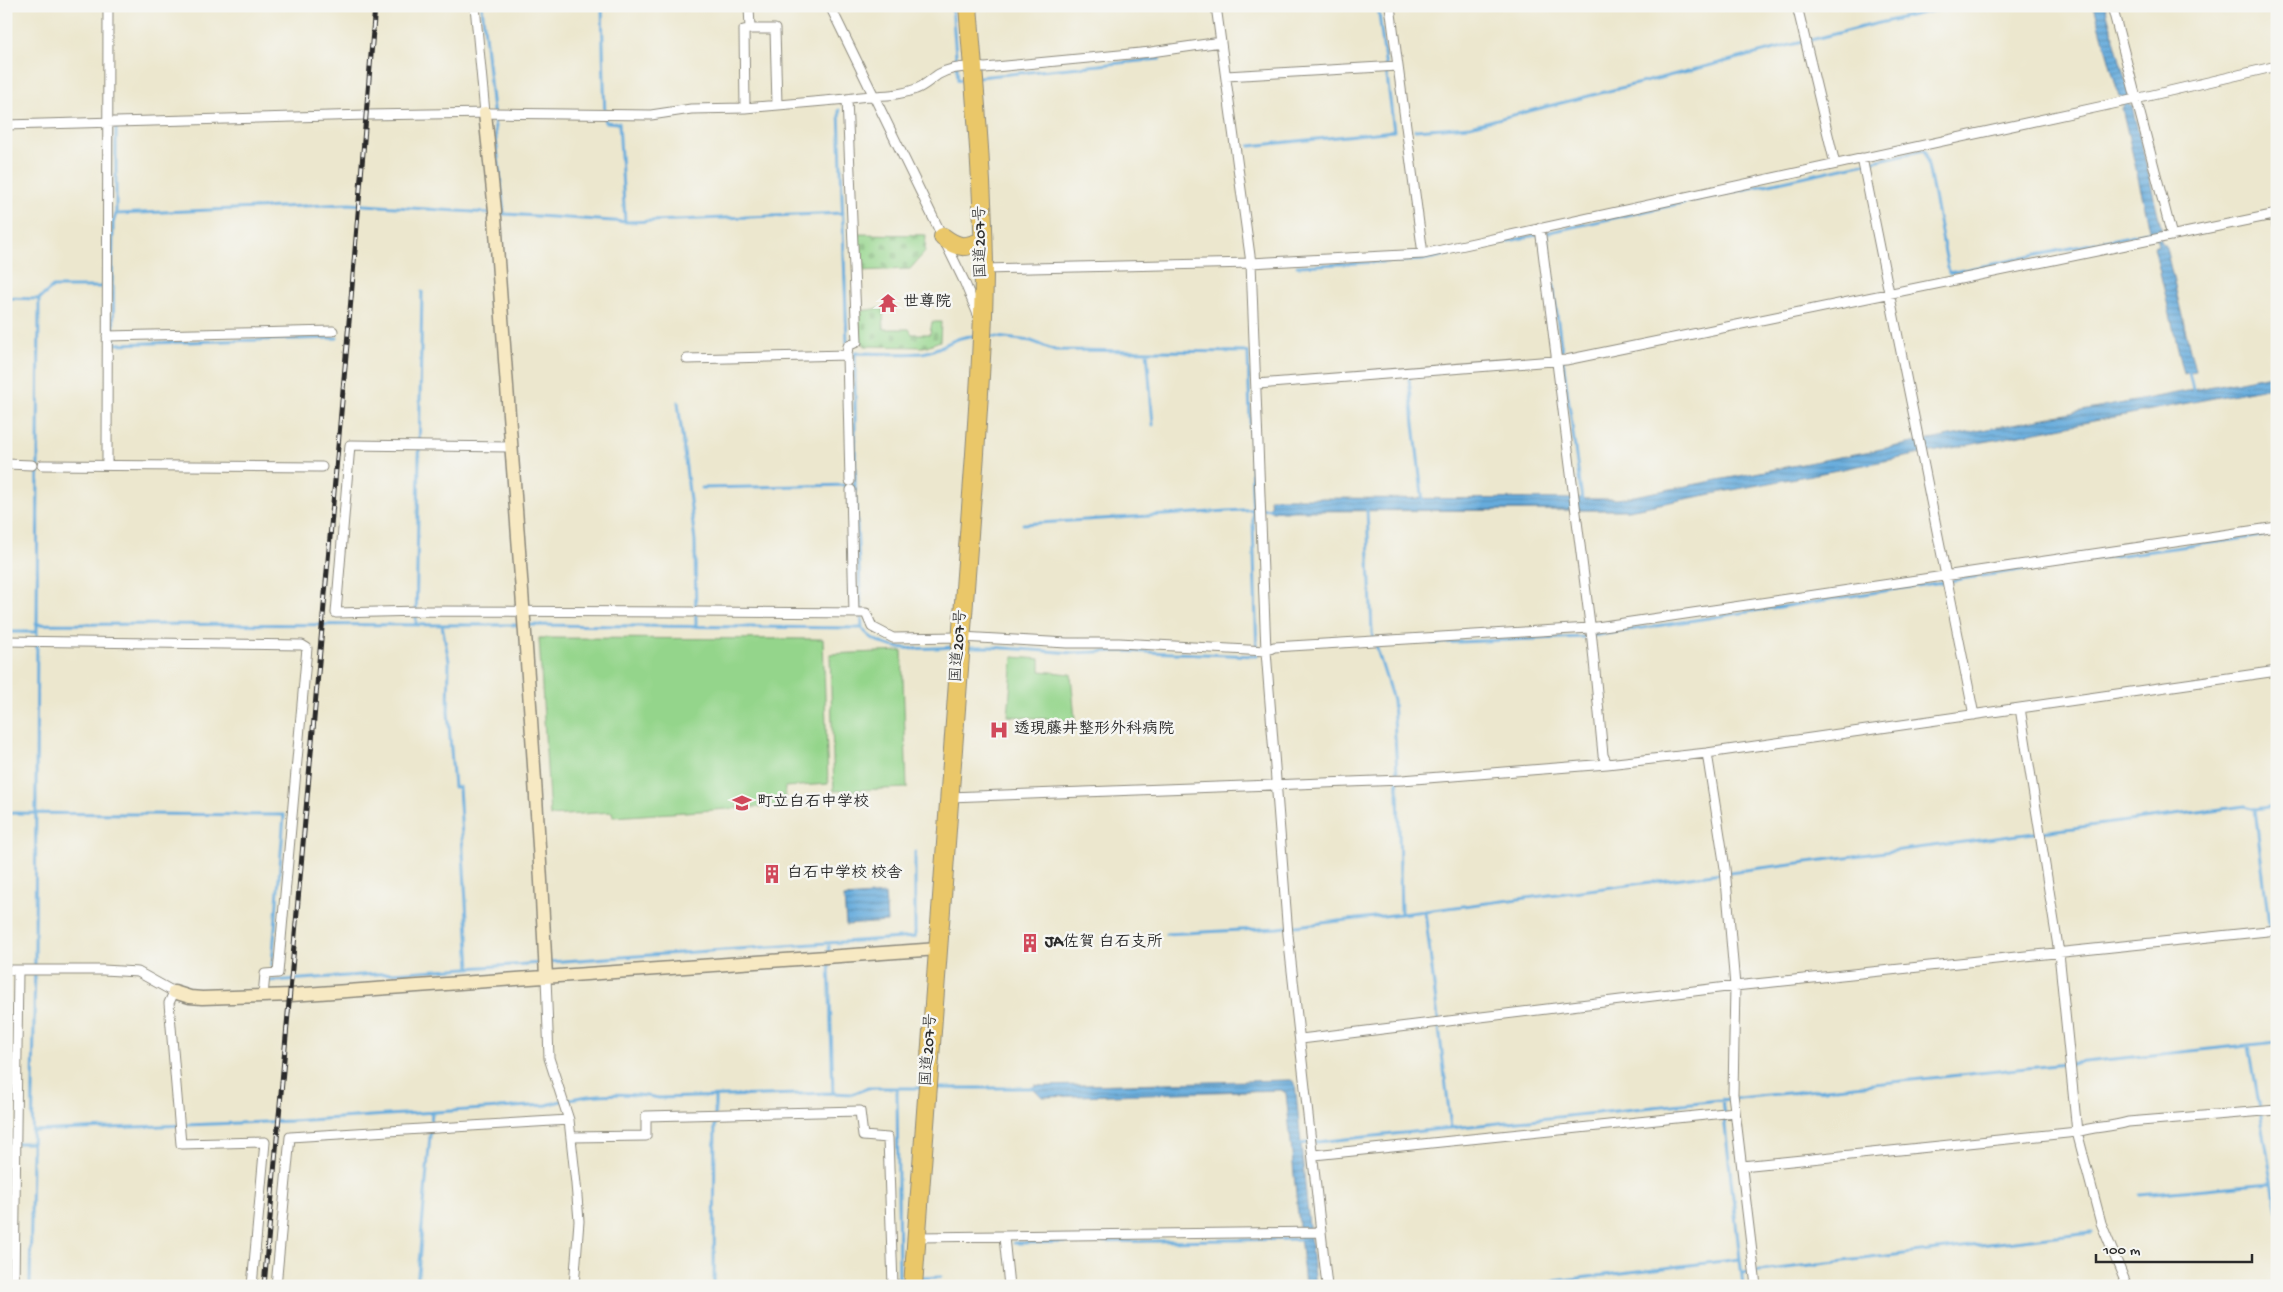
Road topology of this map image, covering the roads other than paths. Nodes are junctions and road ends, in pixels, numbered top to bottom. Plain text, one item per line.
1 (108, 6) edge
2 (475, 6) edge
3 (749, 6) edge
4 (830, 6) edge
5 (968, 6) edge
6 (1216, 6) edge
7 (1390, 6) edge
8 (1797, 6) edge
9 (2112, 6) edge
10 (750, 29) junction
11 (1221, 42) junction
12 (1390, 66) junction
13 (2277, 66) edge
14 (967, 71) junction
15 (1226, 76) junction
16 (873, 96) junction
17 (847, 99) junction
18 (2134, 99) junction
19 (778, 105) junction
20 (746, 108) junction
21 (491, 113) junction
22 (108, 123) junction
23 (7, 124) edge
24 (1863, 163) junction
25 (1835, 164) junction
26 (2275, 215) edge
27 (2277, 226) edge
28 (1540, 232) junction
29 (943, 237) junction
30 (2168, 237) junction
31 (983, 240) junction
32 (1423, 254) junction
33 (1251, 263) junction
34 (984, 269) junction
35 (1889, 294) junction
36 (333, 332) dead end
37 (982, 332) junction
38 (112, 336) junction
39 (847, 355) junction
40 (686, 359) dead end
41 (1561, 361) junction
42 (1256, 384) junction
43 (510, 447) junction
44 (6, 464) edge
45 (32, 464) dead end
46 (42, 464) dead end
47 (107, 465) junction
48 (322, 467) dead end
49 (2277, 527) edge
50 (1946, 580) junction
51 (859, 613) junction
52 (525, 620) junction
53 (1591, 633) junction
54 (6, 641) edge
55 (960, 644) junction
56 (1260, 650) junction
57 (2277, 671) edge
58 (2020, 708) junction
59 (1974, 715) junction
60 (1707, 753) junction
61 (1607, 764) junction
62 (1278, 784) junction
63 (949, 797) junction
64 (2272, 931) edge
65 (938, 949) junction
66 (2059, 953) junction
67 (545, 967) junction
68 (6, 970) edge
69 (18, 970) junction
70 (1735, 986) junction
71 (174, 992) junction
72 (263, 996) junction
73 (1301, 1039) junction
74 (1730, 1107) junction
75 (2277, 1110) edge
76 (569, 1120) junction
77 (2077, 1132) junction
78 (571, 1137) junction
79 (1313, 1147) junction
80 (1742, 1166) junction
81 (1318, 1233) junction
82 (916, 1237) junction
83 (1004, 1237) junction
84 (913, 1281) edge
85 (14, 1286) edge
86 (252, 1286) edge
87 (276, 1286) edge
88 (574, 1286) edge
89 (893, 1286) edge
90 (1010, 1286) edge
91 (1327, 1286) edge
92 (1756, 1286) edge
93 (2127, 1286) edge

1 - 22 street
2 - 21 street
3 - 10 street
4 - 16 street
5 - 14 highway, 国道207号
6 - 11 street
7 - 12 street
8 - 25 street
9 - 18 street
10 - 19 street
10 - 20 street
11 - 14 street
11 - 15 street
12 - 15 street
12 - 32 street
13 - 18 street
14 - 16 street
14 - 31 highway, 国道207号
15 - 33 street
16 - 17 street
16 - 29 street
17 - 19 street
17 - 39 street
18 - 24 street
18 - 30 street
19 - 20 street
20 - 21 street
21 - 22 street
21 - 43 street
22 - 23 street
22 - 38 street
24 - 25 street
24 - 35 street
25 - 28 street
26 - 27 street
26 - 30 street
28 - 32 street
28 - 41 street
29 - 31 highway
29 - 37 street
30 - 35 street
31 - 34 highway, 国道207号
32 - 33 street
33 - 34 street
33 - 42 street
34 - 37 highway, 国道207号
35 - 41 street
35 - 50 street
36 - 38 street
37 - 55 highway, 国道207号
38 - 47 street
39 - 40 street
39 - 51 street
41 - 42 street
41 - 53 street
42 - 56 street
43 - 52 street
43 - 52 street
44 - 45 street
46 - 47 street
47 - 48 street
49 - 50 street
50 - 53 street
50 - 59 street
51 - 52 street
51 - 55 street
52 - 67 street
53 - 56 street
53 - 61 street
54 - 72 street
55 - 56 street
55 - 63 highway, 国道207号
56 - 62 street
57 - 58 street
58 - 59 street
58 - 66 street
59 - 60 street
60 - 61 street
60 - 70 street
61 - 62 street
62 - 63 street
62 - 73 street
63 - 65 highway, 国道207号
64 - 66 street
65 - 67 street
65 - 82 highway, 国道207号
66 - 70 street
66 - 77 street
67 - 72 street
67 - 76 street
68 - 69 street
69 - 71 street
69 - 85 street
70 - 73 street
70 - 74 street
71 - 72 street
71 - 86 street
73 - 79 street
74 - 79 street
74 - 80 street
75 - 77 street
76 - 78 street
76 - 87 street
77 - 80 street
77 - 93 street
78 - 88 street
78 - 89 street
79 - 81 street
80 - 92 street
81 - 83 street
81 - 91 street
82 - 83 street
82 - 84 highway, 国道207号
83 - 90 street

